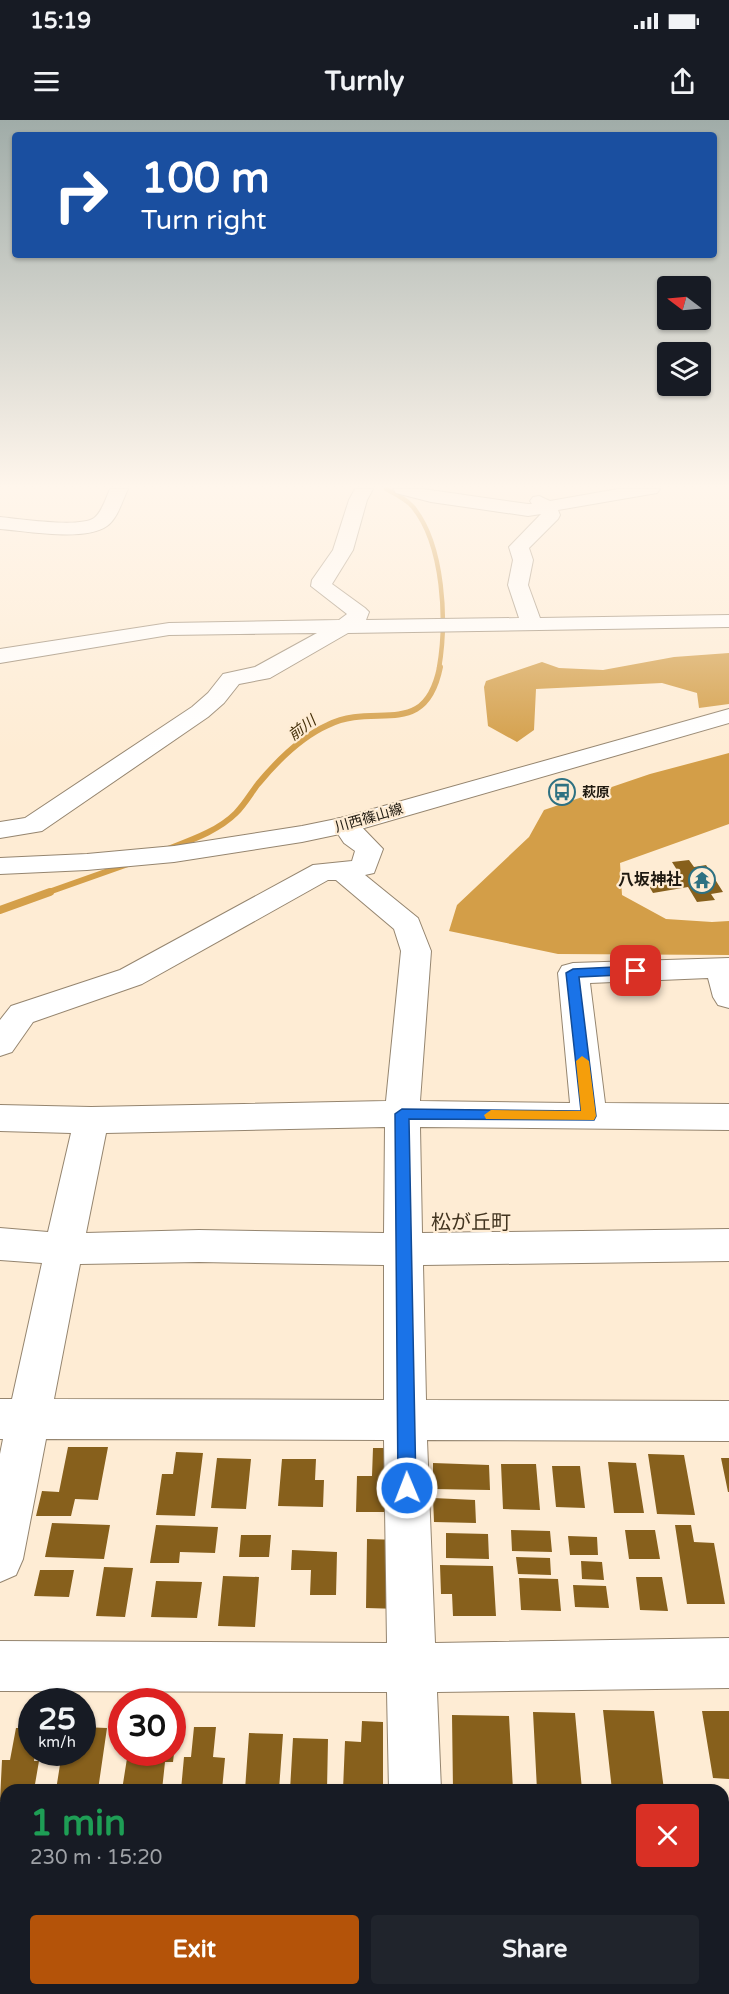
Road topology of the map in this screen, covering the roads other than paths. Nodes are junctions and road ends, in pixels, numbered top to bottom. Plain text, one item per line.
1 (324, 576) edge
2 (520, 576) edge
3 (729, 621) edge
4 (532, 625) junction
5 (344, 626) junction
6 (0, 656) edge
7 (729, 716) edge
8 (729, 733) edge
9 (0, 830) edge
10 (347, 845) junction
11 (0, 866) edge
12 (0, 883) edge
13 (726, 977) edge
14 (11, 1016) edge
15 (0, 1044) edge
16 (402, 1114) junction
17 (589, 1116) junction
18 (729, 1117) edge
19 (0, 1118) edge
20 (91, 1120) junction
21 (0, 1244) edge
22 (729, 1245) edge
23 (63, 1249) junction
24 (404, 1249) junction
25 (15, 1419) edge
26 (405, 1421) junction
27 (729, 1421) edge
28 (0, 1559) edge
29 (729, 1663) edge
30 (0, 1666) edge
31 (411, 1667) junction
32 (415, 1784) edge

1 - 5 street
2 - 4 street
3 - 4 street
4 - 5 street
5 - 6 street
5 - 9 street
7 - 10 street, 川西篠山線
8 - 10 street, 川西篠山線
10 - 11 street, 川西篠山線
10 - 12 street, 川西篠山線
10 - 14 street
10 - 16 street
13 - 17 street
14 - 15 street
16 - 17 street
16 - 20 street
16 - 24 street
17 - 18 street
19 - 20 street
20 - 23 street
21 - 23 street
22 - 24 street
23 - 24 street
23 - 25 street
24 - 26 street
25 - 26 street
25 - 28 street
26 - 27 street
26 - 31 street
29 - 31 street
30 - 31 street
31 - 32 street

